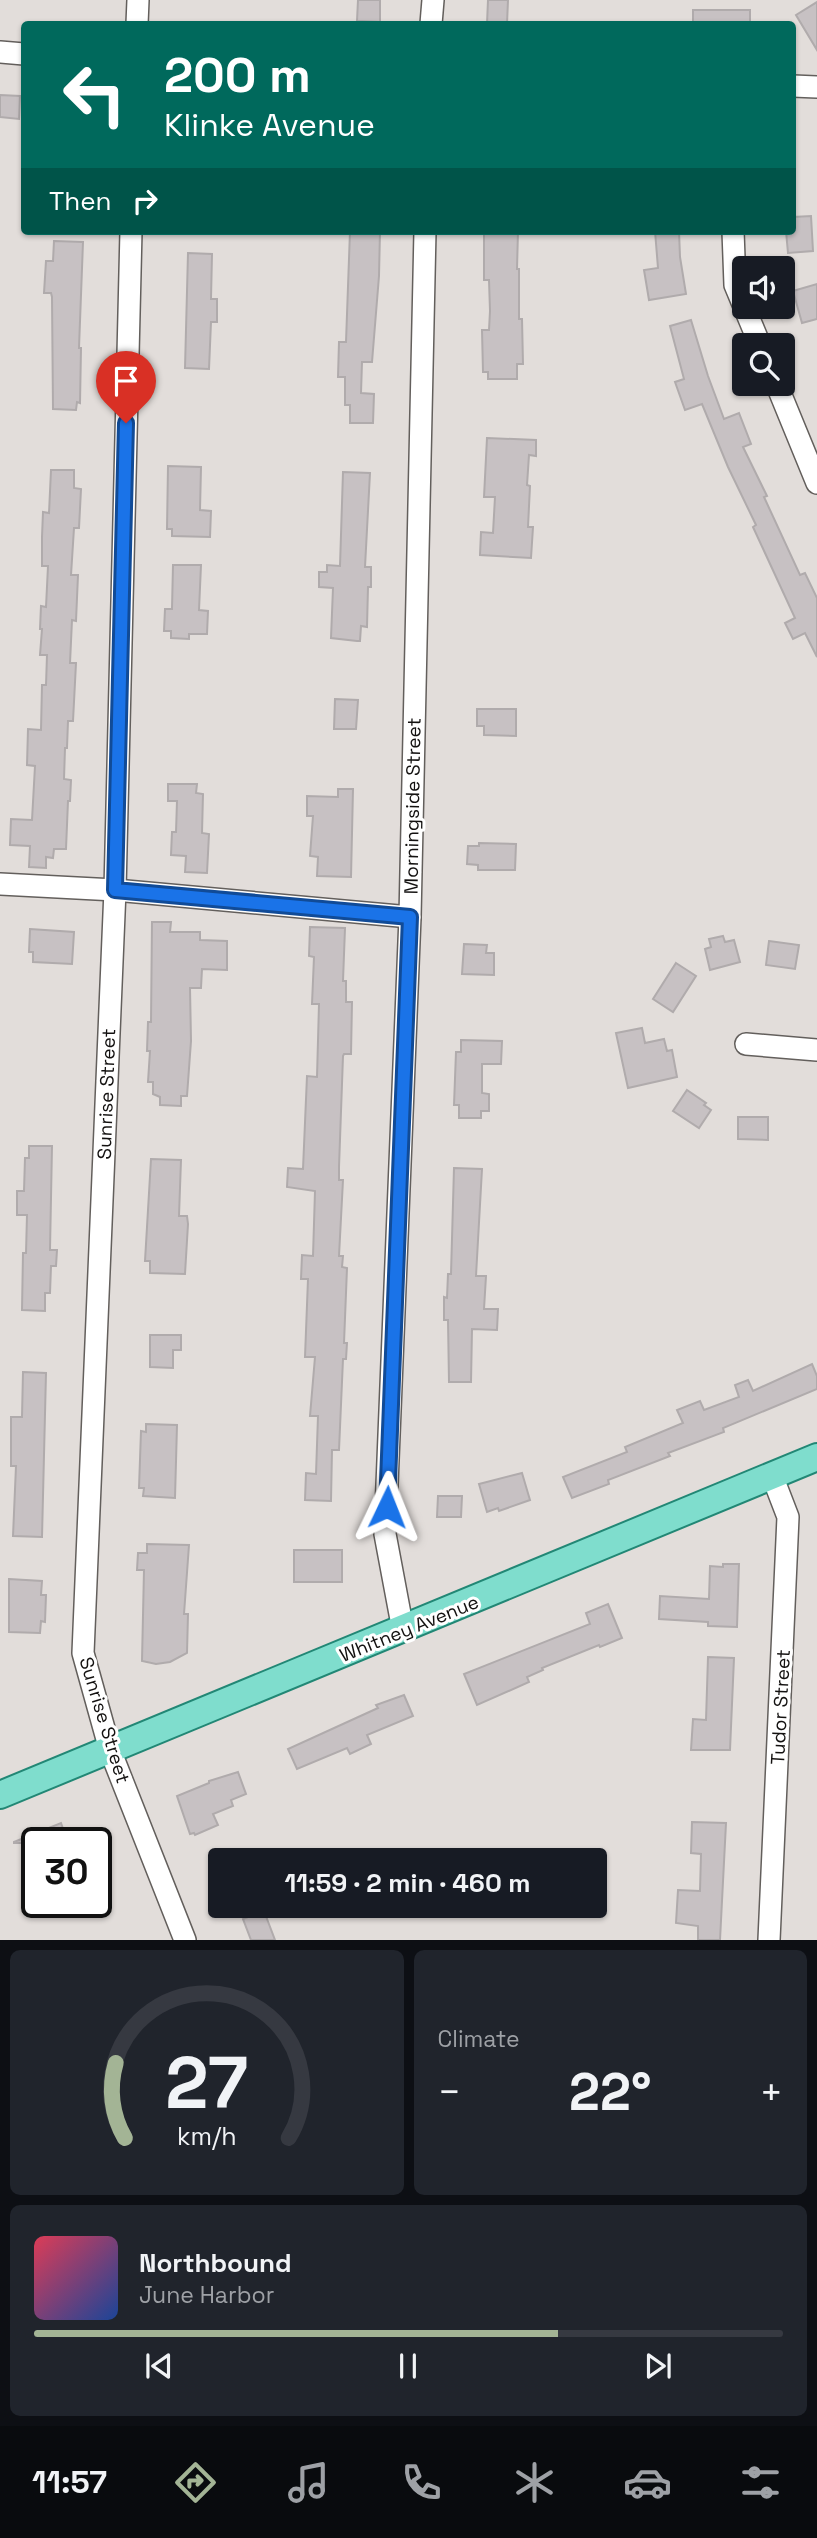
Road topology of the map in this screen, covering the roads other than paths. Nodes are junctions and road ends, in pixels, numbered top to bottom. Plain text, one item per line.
1 (138, 0) edge
2 (433, 0) edge
3 (137, 21) edge
4 (431, 21) edge
5 (0, 52) edge
6 (21, 54) edge
7 (796, 86) edge
8 (817, 87) edge
9 (131, 235) edge
10 (425, 235) edge
11 (733, 235) edge
12 (755, 333) edge
13 (781, 396) edge
14 (817, 482) edge
15 (0, 884) edge
16 (115, 890) junction
17 (410, 917) junction
18 (746, 1044) dead end
19 (817, 1049) edge
20 (817, 1457) edge
21 (773, 1478) junction
22 (403, 1630) junction
23 (110, 1750) junction
24 (0, 1796) edge
25 (185, 1940) edge
26 (769, 1940) edge

1 - 3 street
2 - 4 street
5 - 6 street
7 - 8 street
9 - 16 street, Sunrise Street
10 - 17 street, Morningside Street
11 - 12 street
13 - 14 street
15 - 16 street
16 - 17 street
16 - 23 street, Sunrise Street
17 - 22 street, Morningside Street
18 - 19 street
20 - 21 main road, Whitney Avenue
21 - 22 main road, Whitney Avenue
21 - 26 street, Tudor Street
22 - 23 main road, Whitney Avenue
23 - 24 main road, Whitney Avenue
23 - 25 street, Sunrise Street

